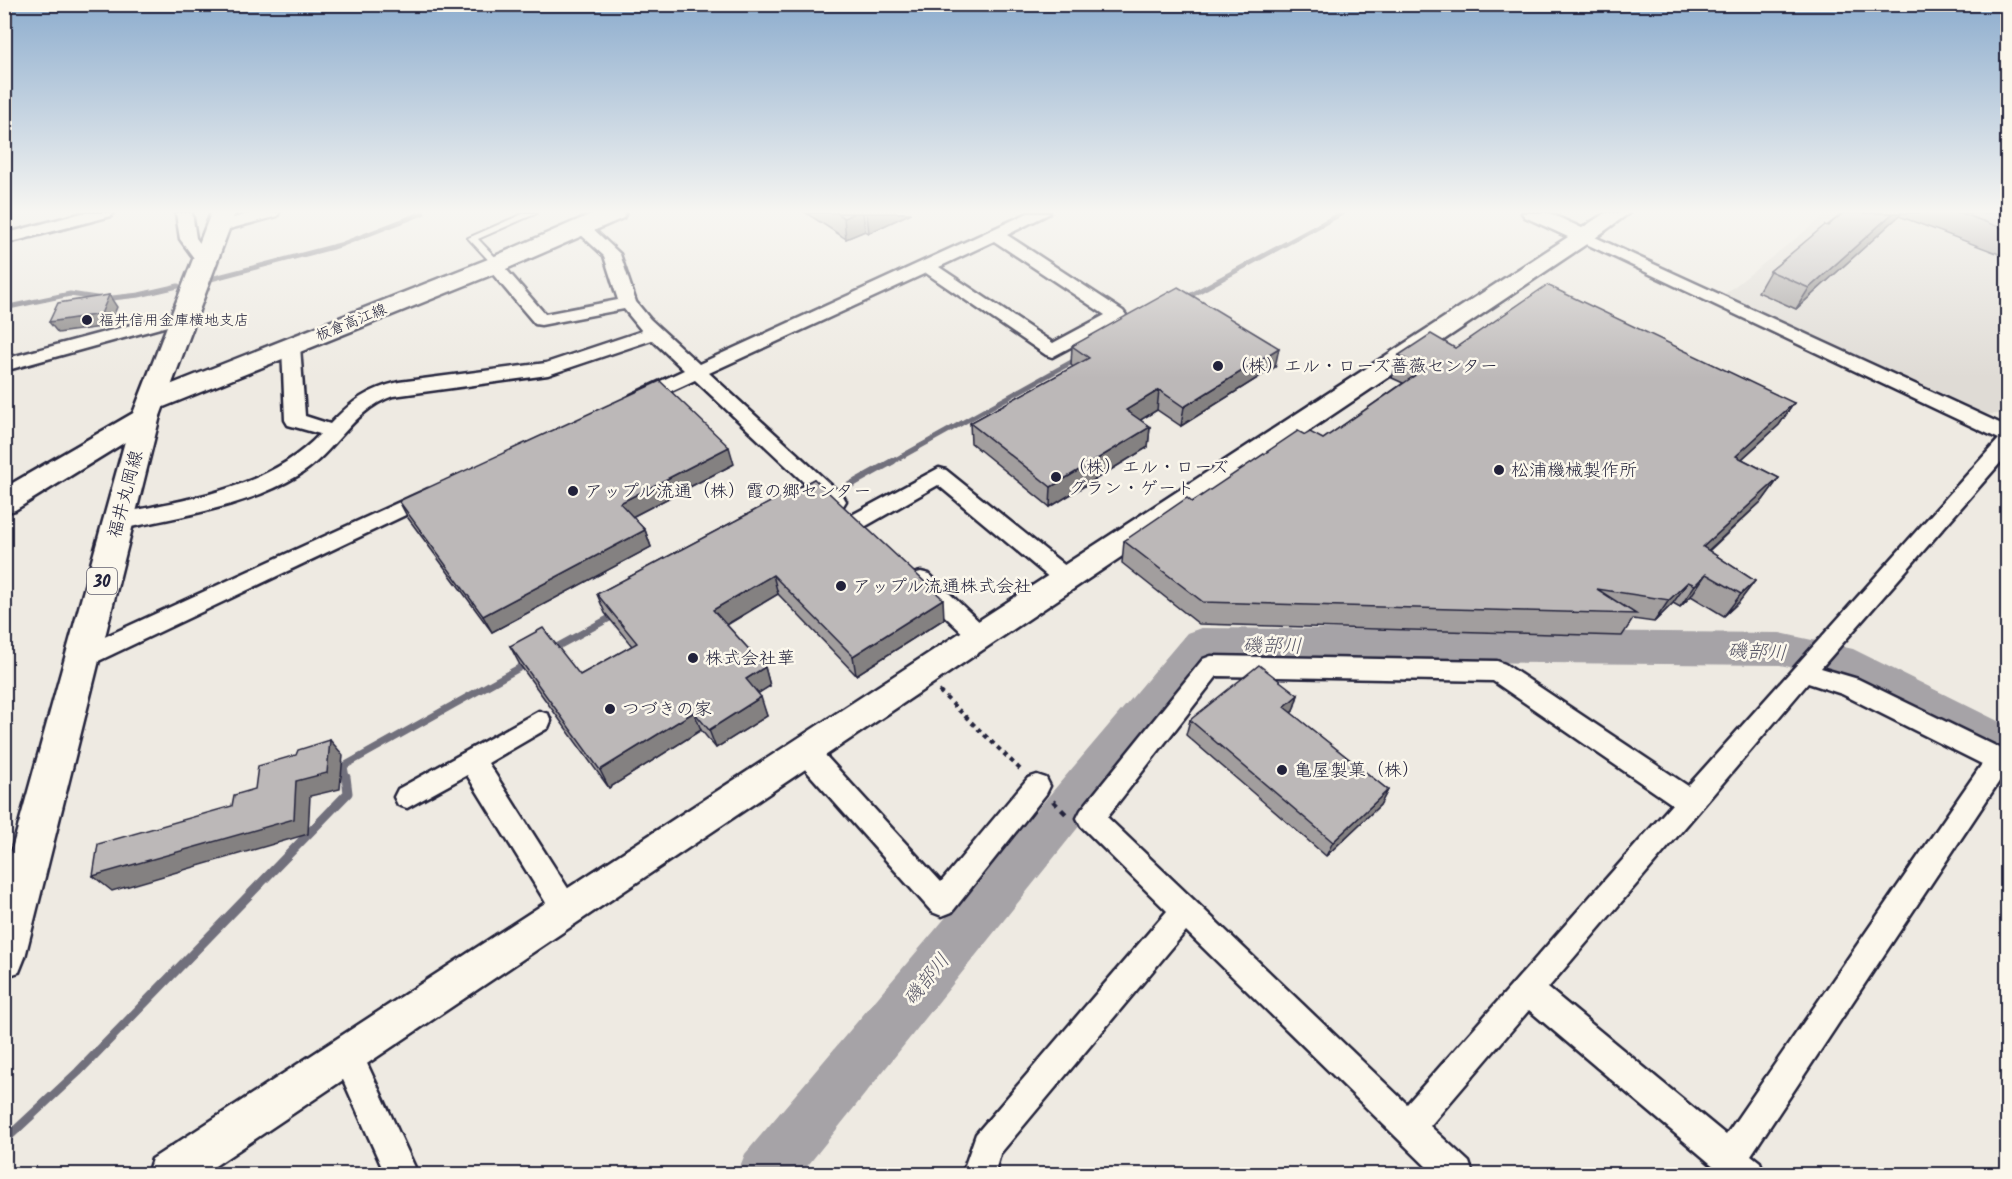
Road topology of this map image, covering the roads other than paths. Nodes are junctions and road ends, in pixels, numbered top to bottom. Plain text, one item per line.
1 (202, 268) edge
2 (485, 268) edge
3 (498, 268) edge
4 (617, 268) edge
5 (923, 268) edge
6 (930, 268) edge
7 (1046, 268) edge
8 (1537, 268) edge
9 (1650, 268) edge
10 (628, 303) junction
11 (183, 316) junction
12 (654, 333) junction
13 (291, 346) junction
14 (4, 365) edge
15 (695, 372) junction
16 (619, 408) edge
17 (149, 409) junction
18 (335, 432) junction
19 (2007, 435) edge
20 (2007, 441) edge
21 (447, 488) edge
22 (4, 502) edge
23 (858, 521) junction
24 (118, 522) junction
25 (875, 537) edge
26 (910, 570) edge
27 (1065, 579) junction
28 (979, 635) junction
29 (82, 658) junction
30 (1803, 672) junction
31 (539, 721) dead end
32 (805, 751) junction
33 (472, 761) junction
34 (2003, 763) edge
35 (1037, 786) road end
36 (407, 797) dead end
37 (1690, 802) junction
38 (566, 910) junction
39 (1185, 911) junction
40 (7, 940) edge
41 (1527, 990) junction
42 (347, 1055) junction
43 (1408, 1127) junction
44 (1738, 1167) edge
45 (179, 1171) edge
46 (402, 1174) edge
47 (982, 1174) edge
48 (1457, 1174) edge

1 - 11 main road, 福井丸岡線 / 30
2 - 13 main road, 板倉高江線
3 - 10 street
4 - 10 street
5 - 15 street
6 - 7 street
8 - 27 street
9 - 19 street
10 - 12 street
11 - 14 street
11 - 17 main road, 福井丸岡線 / 30
12 - 15 street
12 - 18 street
13 - 17 main road, 板倉高江線
13 - 18 street
15 - 16 street
15 - 23 street
17 - 22 main road, 板倉高江線
17 - 24 main road, 福井丸岡線 / 30
18 - 24 street
20 - 30 street
21 - 29 street
23 - 25 street
23 - 27 street
24 - 29 main road, 福井丸岡線 / 30
26 - 28 street
27 - 28 street
28 - 32 street
29 - 40 main road, 福井丸岡線 / 30
30 - 34 street
30 - 37 street
31 - 33 street
32 - 35 street
32 - 38 street
33 - 36 street
33 - 38 street
34 - 44 street
37 - 39 street
37 - 41 street
38 - 42 street
39 - 43 street
39 - 47 street
41 - 43 street
41 - 44 street
42 - 45 street
42 - 46 street
43 - 48 street

